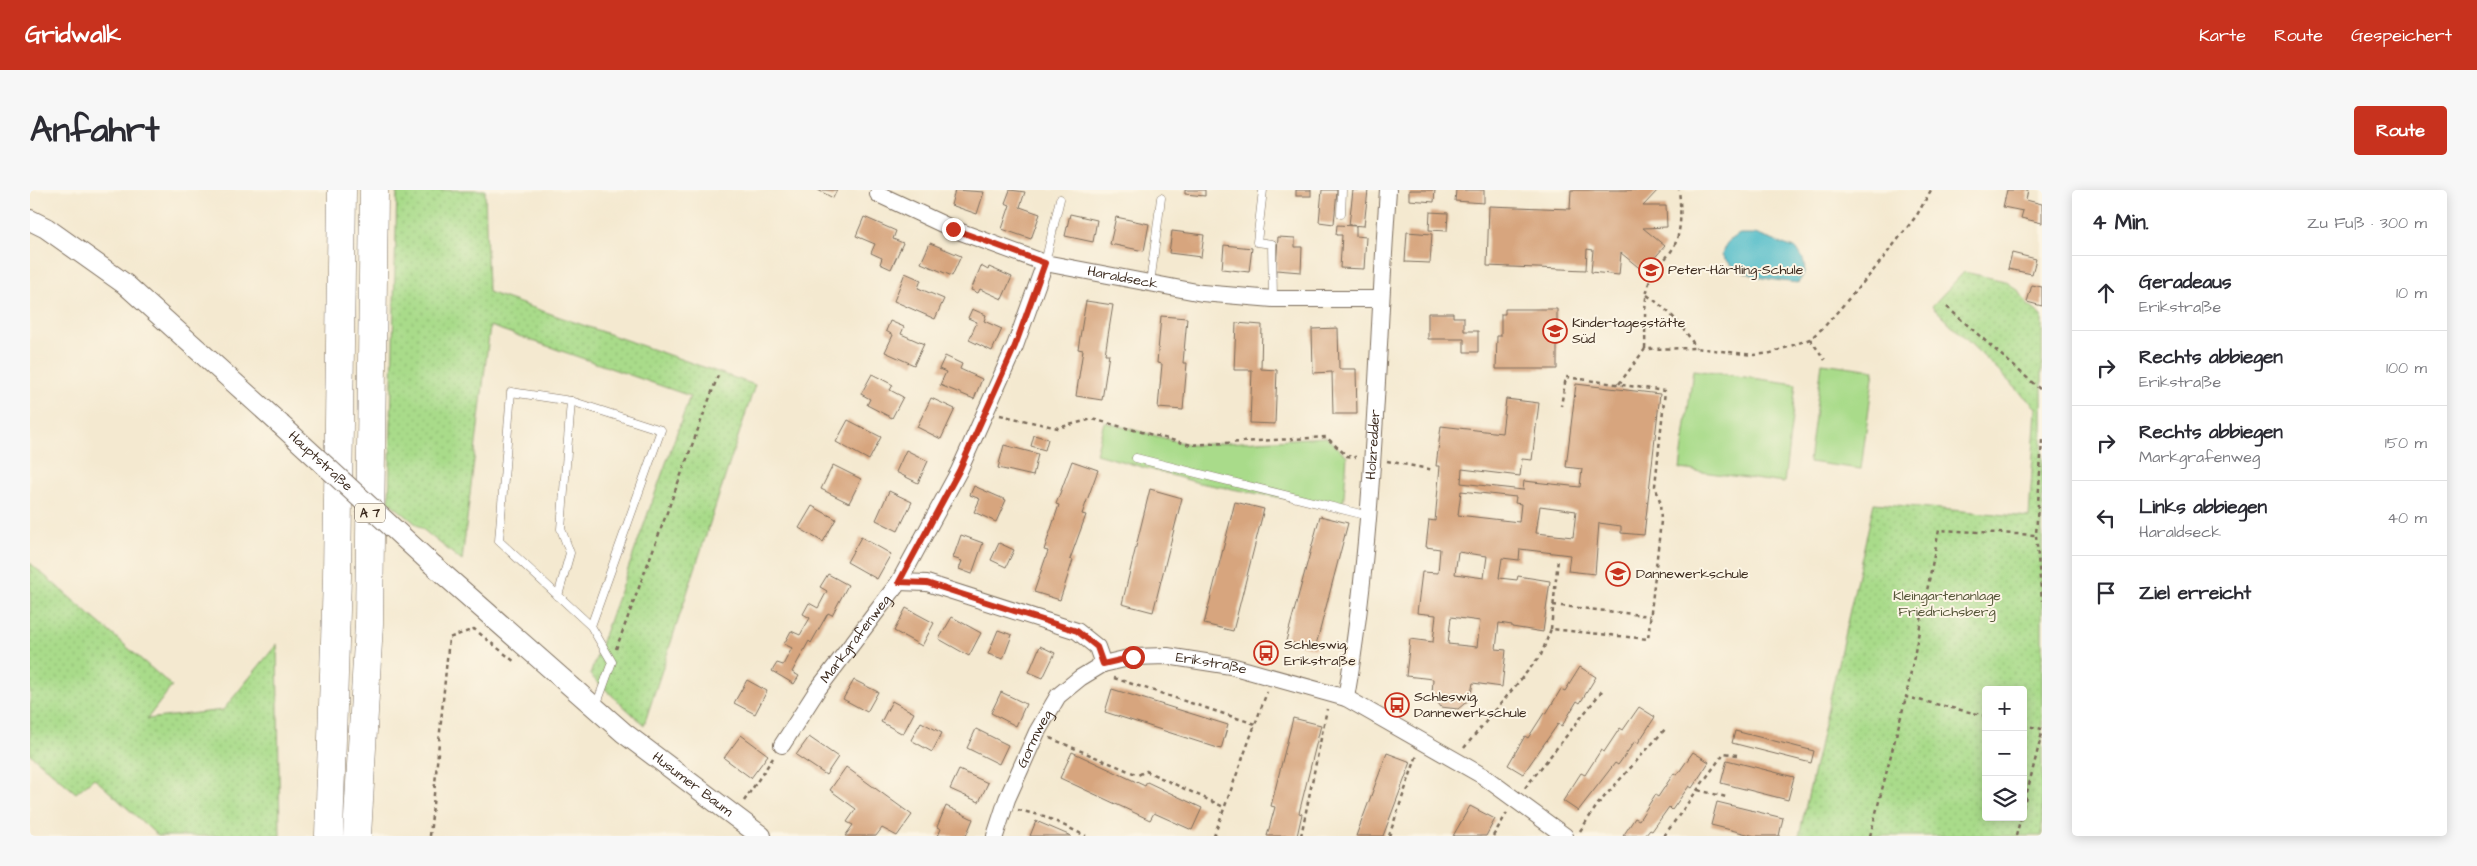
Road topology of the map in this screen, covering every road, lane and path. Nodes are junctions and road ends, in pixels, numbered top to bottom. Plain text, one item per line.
1 (342, 190) edge
2 (374, 190) edge
3 (1263, 190) edge
4 (1342, 190) edge
5 (1388, 190) edge
6 (1679, 190) edge
7 (1931, 190) edge
8 (878, 194) dead end
9 (1161, 198) dead end
10 (1060, 199) dead end
11 (1341, 214) dead end
12 (30, 220) edge
13 (1045, 263) junction
14 (1150, 284) junction
15 (1647, 295) junction
16 (1273, 299) junction
17 (1380, 299) junction
18 (1947, 307) dead end
19 (1810, 339) junction
20 (1696, 348) junction
21 (1645, 349) junction
22 (1824, 360) dead end
23 (719, 372) dead end
24 (1619, 384) junction
25 (2042, 391) edge
26 (571, 401) junction
27 (1561, 406) dead end
28 (986, 412) junction
29 (2042, 440) edge
30 (1136, 458) dead end
31 (1373, 458) junction
32 (1434, 470) dead end
33 (1369, 516) junction
34 (2036, 535) junction
35 (1558, 559) dead end
36 (899, 582) junction
37 (558, 596) junction
38 (2042, 601) edge
39 (1553, 605) junction
40 (1650, 616) junction
41 (592, 626) junction
42 (1551, 629) junction
43 (612, 662) junction
44 (1103, 664) junction
45 (518, 665) dead end
46 (1272, 676) junction
47 (1602, 691) dead end
48 (1330, 693) junction
49 (1906, 697) junction
50 (1346, 698) junction
51 (595, 708) junction
52 (1982, 715) edge
53 (1255, 724) junction
54 (2027, 726) edge
55 (1667, 727) dead end
56 (2042, 731) edge
57 (1037, 732) junction
58 (624, 733) joint
59 (1422, 742) junction
60 (782, 745) joint
61 (1737, 755) dead end
62 (1454, 759) junction
63 (1698, 790) junction
64 (2027, 792) edge
65 (1726, 797) dead end
66 (1516, 799) junction
67 (1005, 807) junction
68 (1224, 807) junction
69 (733, 816) junction
70 (2020, 821) edge
71 (329, 836) edge
72 (356, 836) edge
73 (430, 836) edge
74 (761, 836) edge
75 (995, 836) edge
76 (1086, 836) edge
77 (1214, 836) edge
78 (1301, 836) edge
79 (1389, 836) edge
80 (1493, 836) edge
81 (1565, 836) edge
82 (1576, 836) edge
83 (1664, 836) edge
84 (1870, 836) edge
85 (2016, 836) edge

1 - 71 highway, A 7
2 - 72 highway, A 7
3 - 16 lane
4 - 11 lane
5 - 17 street, Holzredder
6 - 15 path
7 - 19 path
8 - 13 street, Haraldseck
9 - 14 lane
10 - 13 lane, Markgrafenweg
12 - 51 street, Hauptstraße, bridge
13 - 14 street, Haraldseck
13 - 28 street, Markgrafenweg
14 - 16 street, Haraldseck
15 - 20 path
15 - 21 path
16 - 17 street, Haraldseck
17 - 31 street, Holzredder
18 - 25 path
19 - 20 path
19 - 22 path
20 - 21 path
21 - 24 path
23 - 43 path
24 - 27 path
24 - 40 path
26 - 37 lane
26 - 37 lane
26 - 41 lane
28 - 31 path
28 - 36 street, Markgrafenweg
29 - 34 path
30 - 33 lane
31 - 32 path
31 - 33 street, Holzredder
33 - 50 street, Holzredder
34 - 38 path
34 - 49 path
35 - 39 path
36 - 44 street
36 - 60 street, Markgrafenweg
37 - 41 lane
39 - 40 path
39 - 42 path
40 - 42 path
41 - 43 lane
42 - 62 path
43 - 51 lane
44 - 46 street, Erikstraße
44 - 53 path
44 - 57 street, Gormweg
45 - 73 path
46 - 48 street, Erikstraße
46 - 53 path
47 - 66 path
48 - 50 street, Erikstraße
48 - 78 path
49 - 52 path
49 - 84 path
50 - 59 street, Erikstraße
51 - 58 street, Hauptstraße
53 - 68 path
54 - 56 path
55 - 82 path
56 - 64 path
57 - 67 street, Gormweg
57 - 68 path
58 - 69 street, Husumer Baum
59 - 62 street, Erikstraße
59 - 79 path
60 - 69 path
61 - 63 path
62 - 66 street, Erikstraße
63 - 65 path
63 - 83 path
66 - 80 path
66 - 81 street, Erikstraße
67 - 75 street, Gormweg
67 - 76 path
68 - 77 path
69 - 74 street, Husumer Baum
70 - 85 path

